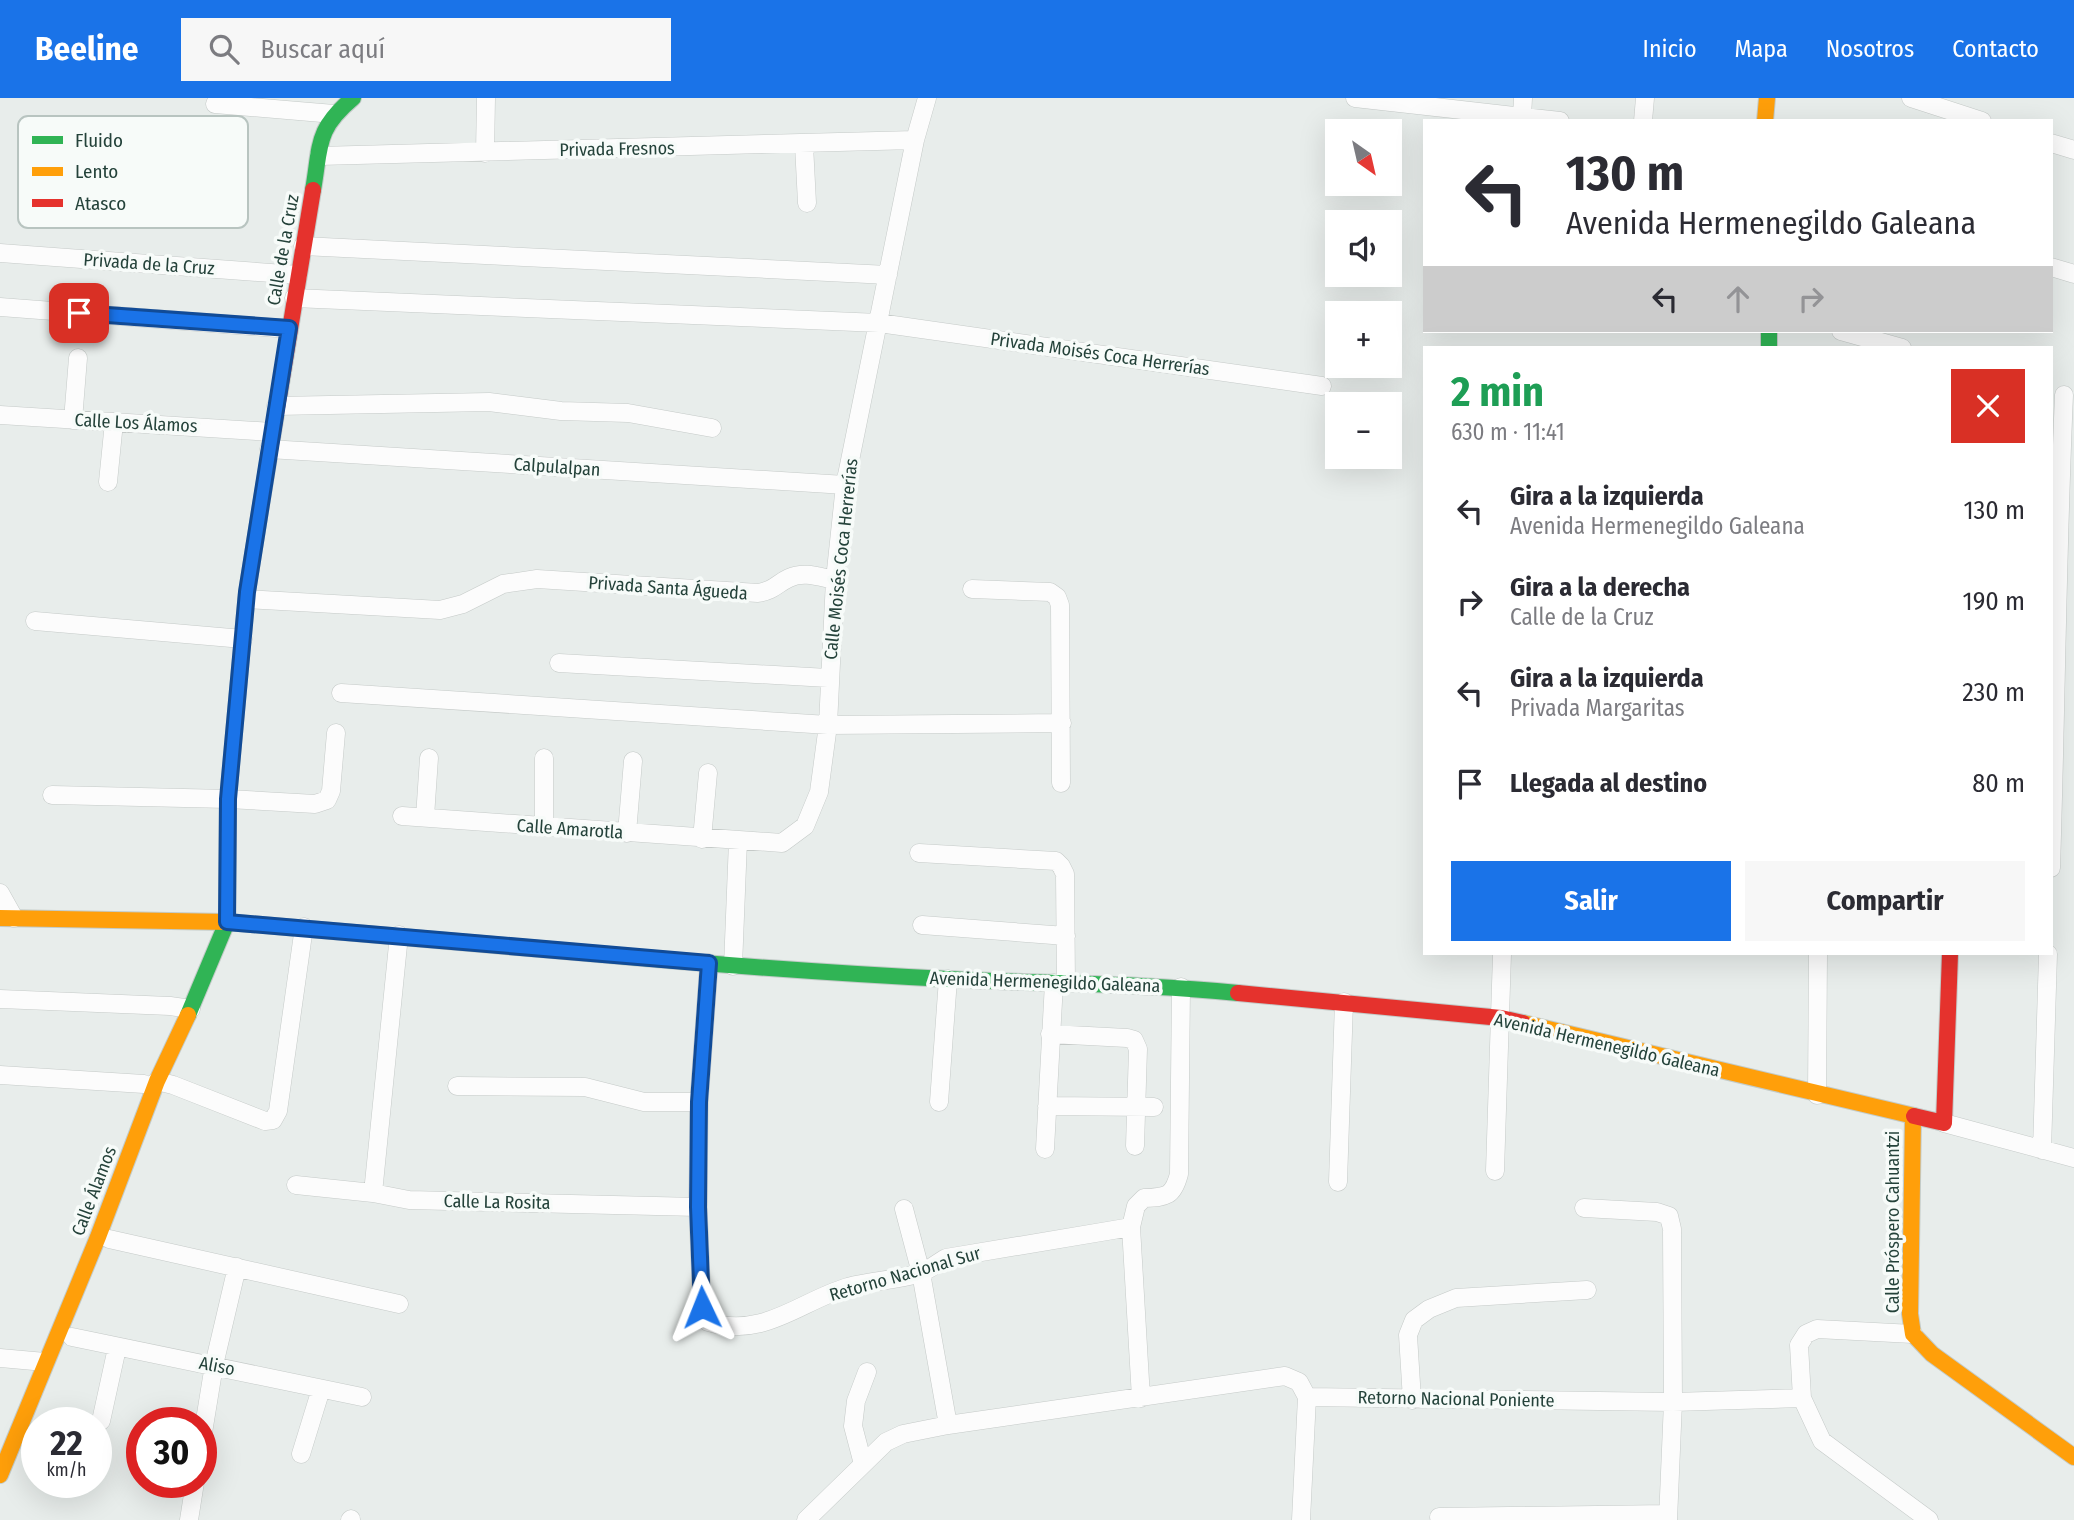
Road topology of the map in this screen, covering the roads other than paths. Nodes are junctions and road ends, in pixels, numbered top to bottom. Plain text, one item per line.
1 (353, 98) edge
2 (486, 98) edge
3 (927, 98) edge
4 (1355, 98) edge
5 (1523, 98) edge
6 (1645, 98) edge
7 (1768, 98) edge
8 (1911, 98) edge
9 (215, 104) dead end
10 (334, 114) junction
11 (1522, 117) junction
12 (1541, 119) edge
13 (1643, 119) edge
14 (1765, 119) edge
15 (1976, 119) edge
16 (915, 140) junction
17 (2053, 144) edge
18 (804, 145) junction
19 (2074, 150) edge
20 (485, 153) junction
21 (318, 156) junction
22 (807, 203) dead end
23 (303, 246) junction
24 (0, 253) edge
25 (2053, 268) edge
26 (2074, 274) edge
27 (298, 275) junction
28 (888, 275) junction
29 (294, 298) junction
30 (0, 307) edge
31 (879, 323) junction
32 (289, 328) junction
33 (1848, 333) edge
34 (1895, 346) edge
35 (78, 358) dead end
36 (1322, 386) dead end
37 (2063, 393) edge
38 (276, 406) junction
39 (0, 415) edge
40 (73, 420) junction
41 (114, 422) junction
42 (712, 428) dead end
43 (270, 440) junction
44 (108, 482) dead end
45 (845, 485) junction
46 (2055, 517) edge
47 (835, 580) junction
48 (972, 589) dead end
49 (247, 599) junction
50 (35, 621) dead end
51 (243, 639) junction
52 (2061, 645) edge
53 (559, 663) dead end
54 (828, 678) junction
55 (341, 693) dead end
56 (1062, 723) junction
57 (828, 725) junction
58 (336, 733) dead end
59 (429, 758) dead end
60 (544, 758) dead end
61 (633, 761) dead end
62 (708, 773) dead end
63 (1061, 783) dead end
64 (52, 795) dead end
65 (228, 799) junction
66 (402, 816) dead end
67 (425, 817) junction
68 (2053, 823) edge
69 (544, 827) junction
70 (627, 833) junction
71 (702, 839) junction
72 (738, 841) junction
73 (919, 853) dead end
74 (0, 893) edge
75 (7, 918) edge
76 (227, 922) junction
77 (922, 925) dead end
78 (304, 927) junction
79 (399, 935) junction
80 (1066, 936) junction
81 (1502, 955) edge
82 (1818, 955) edge
83 (1950, 955) edge
84 (2048, 955) edge
85 (709, 963) junction
86 (733, 966) junction
87 (948, 979) junction
88 (1060, 984) junction
89 (1181, 987) junction
90 (0, 999) edge
91 (1344, 1002) junction
92 (191, 1009) junction
93 (1501, 1018) junction
94 (1050, 1034) junction
95 (0, 1075) edge
96 (150, 1082) junction
97 (457, 1086) dead end
98 (1816, 1095) junction
99 (699, 1102) junction
100 (939, 1102) dead end
101 (1047, 1106) junction
102 (1145, 1107) junction
103 (1913, 1116) junction
104 (1944, 1124) junction
105 (1135, 1146) dead end
106 (1045, 1149) dead end
107 (2042, 1150) junction
108 (2074, 1158) edge
109 (1495, 1171) dead end
110 (1338, 1182) dead end
111 (296, 1185) dead end
112 (373, 1193) junction
113 (698, 1207) junction
114 (904, 1209) dead end
115 (1584, 1209) dead end
116 (1131, 1227) junction
117 (109, 1239) dead end
118 (237, 1267) junction
119 (920, 1273) junction
120 (1587, 1290) dead end
121 (399, 1304) dead end
122 (1913, 1334) junction
123 (72, 1338) dead end
124 (117, 1348) junction
125 (0, 1358) edge
126 (45, 1362) junction
127 (214, 1365) junction
128 (867, 1371) dead end
129 (321, 1389) junction
130 (362, 1397) dead end
131 (1307, 1397) junction
132 (1141, 1398) junction
133 (1802, 1398) junction
134 (1412, 1400) junction
135 (1673, 1402) junction
136 (104, 1407) edge
137 (207, 1407) edge
138 (948, 1424) junction
139 (301, 1454) dead end
140 (2074, 1457) edge
141 (863, 1464) junction
142 (0, 1475) edge
143 (192, 1498) edge
144 (1438, 1517) dead end
145 (1668, 1517) edge
146 (189, 1520) edge
147 (806, 1520) edge
148 (1301, 1520) edge
149 (1929, 1520) edge

1 - 10 street, Calle de la Cruz
2 - 20 street
3 - 16 street, Calle Moisés Coca Herrerías
4 - 11 street
5 - 11 street
6 - 13 street
7 - 14 street
8 - 15 street
9 - 10 street
10 - 21 street, Calle de la Cruz
11 - 12 street
16 - 18 street, Privada Fresnos
16 - 28 street, Calle Moisés Coca Herrerías
17 - 19 street
18 - 20 street, Privada Fresnos
18 - 22 street
20 - 21 street, Privada Fresnos
21 - 23 street, Calle de la Cruz
23 - 27 street, Calle de la Cruz
23 - 28 street
24 - 27 street, Privada de la Cruz
25 - 26 street
27 - 29 street, Calle de la Cruz
28 - 31 street, Calle Moisés Coca Herrerías
29 - 31 street, Privada Moisés Coca Herrerías
29 - 32 street, Calle de la Cruz
30 - 32 street
31 - 36 street, Privada Moisés Coca Herrerías
31 - 45 street, Calle Moisés Coca Herrerías
32 - 38 street, Calle de la Cruz
33 - 34 street
35 - 40 street
37 - 46 street
38 - 42 street
38 - 43 street, Calle de la Cruz
39 - 40 street, Calle Los Álamos
40 - 41 street, Calle Los Álamos
41 - 43 street, Calle Los Álamos
41 - 44 street
43 - 45 street, Calpulalpan
43 - 49 street, Calle de la Cruz
45 - 47 street, Calle Moisés Coca Herrerías
46 - 52 street
47 - 49 street, Privada Santa Águeda
47 - 54 street, Calle Moisés Coca Herrerías
48 - 56 street
49 - 51 street, Calle de la Cruz
50 - 51 street
51 - 65 street, Calle de la Cruz
52 - 68 street
53 - 54 street
54 - 57 street, Calle Moisés Coca Herrerías
55 - 57 street
56 - 57 street
56 - 63 street
57 - 72 street, Calle Moisés Coca Herrerías
58 - 65 street
59 - 67 street
60 - 69 street
61 - 70 street
62 - 71 street
64 - 65 street
65 - 76 street, Calle de la Cruz
66 - 67 street, Calle Amarotla
67 - 69 street, Calle Amarotla
69 - 70 street, Calle Amarotla
70 - 71 street, Calle Amarotla
71 - 72 street, Calle Amarotla
72 - 86 street
73 - 80 street
74 - 75 street
75 - 76 street, Avenida Hermenegildo Galeana
76 - 78 street, Avenida Hermenegildo Galeana
76 - 92 street, Calle Álamos
77 - 80 street
78 - 79 street, Avenida Hermenegildo Galeana
78 - 96 street
79 - 85 street, Avenida Hermenegildo Galeana
79 - 112 street
80 - 88 street
81 - 93 street
82 - 98 street
83 - 104 street
84 - 107 street
85 - 86 street, Avenida Hermenegildo Galeana
85 - 99 street, Retorno Nacional Sur
86 - 87 street, Avenida Hermenegildo Galeana
87 - 88 street, Avenida Hermenegildo Galeana
87 - 100 street
88 - 89 street, Avenida Hermenegildo Galeana
88 - 94 street
89 - 91 street, Avenida Hermenegildo Galeana
89 - 116 street
90 - 92 street
91 - 93 street, Avenida Hermenegildo Galeana
91 - 110 street
92 - 96 street, Calle Álamos
93 - 98 street, Avenida Hermenegildo Galeana
93 - 109 street
94 - 101 street
94 - 102 street
95 - 96 street
96 - 126 street, Calle Álamos
97 - 99 street
98 - 103 street, Avenida Hermenegildo Galeana
99 - 113 street, Retorno Nacional Sur
101 - 102 street
101 - 106 street
102 - 105 street
103 - 104 street, Avenida Hermenegildo Galeana
103 - 122 street, Calle Próspero Cahuantzi
104 - 107 street, Avenida Hermenegildo Galeana
107 - 108 street, Avenida Hermenegildo Galeana
111 - 112 street, Calle La Rosita
112 - 113 street, Calle La Rosita
113 - 119 street, Retorno Nacional Sur
114 - 119 street
115 - 135 street
116 - 119 street, Retorno Nacional Sur
116 - 132 street
117 - 118 street
118 - 121 street
118 - 127 street
119 - 138 street
120 - 134 street
122 - 133 street
122 - 140 street, Calle Próspero Cahuantzi
123 - 124 street, Aliso
124 - 127 street, Aliso
124 - 136 street
125 - 126 street
126 - 142 street, Calle Álamos
127 - 129 street, Aliso
127 - 137 street
128 - 141 street
129 - 130 street, Aliso
129 - 139 street
131 - 132 street
131 - 134 street, Retorno Nacional Poniente
131 - 148 street
132 - 138 street
133 - 135 street, Retorno Nacional Poniente
133 - 149 street
134 - 135 street, Retorno Nacional Poniente
135 - 145 street
138 - 141 street
141 - 147 street
143 - 146 street
144 - 145 street

